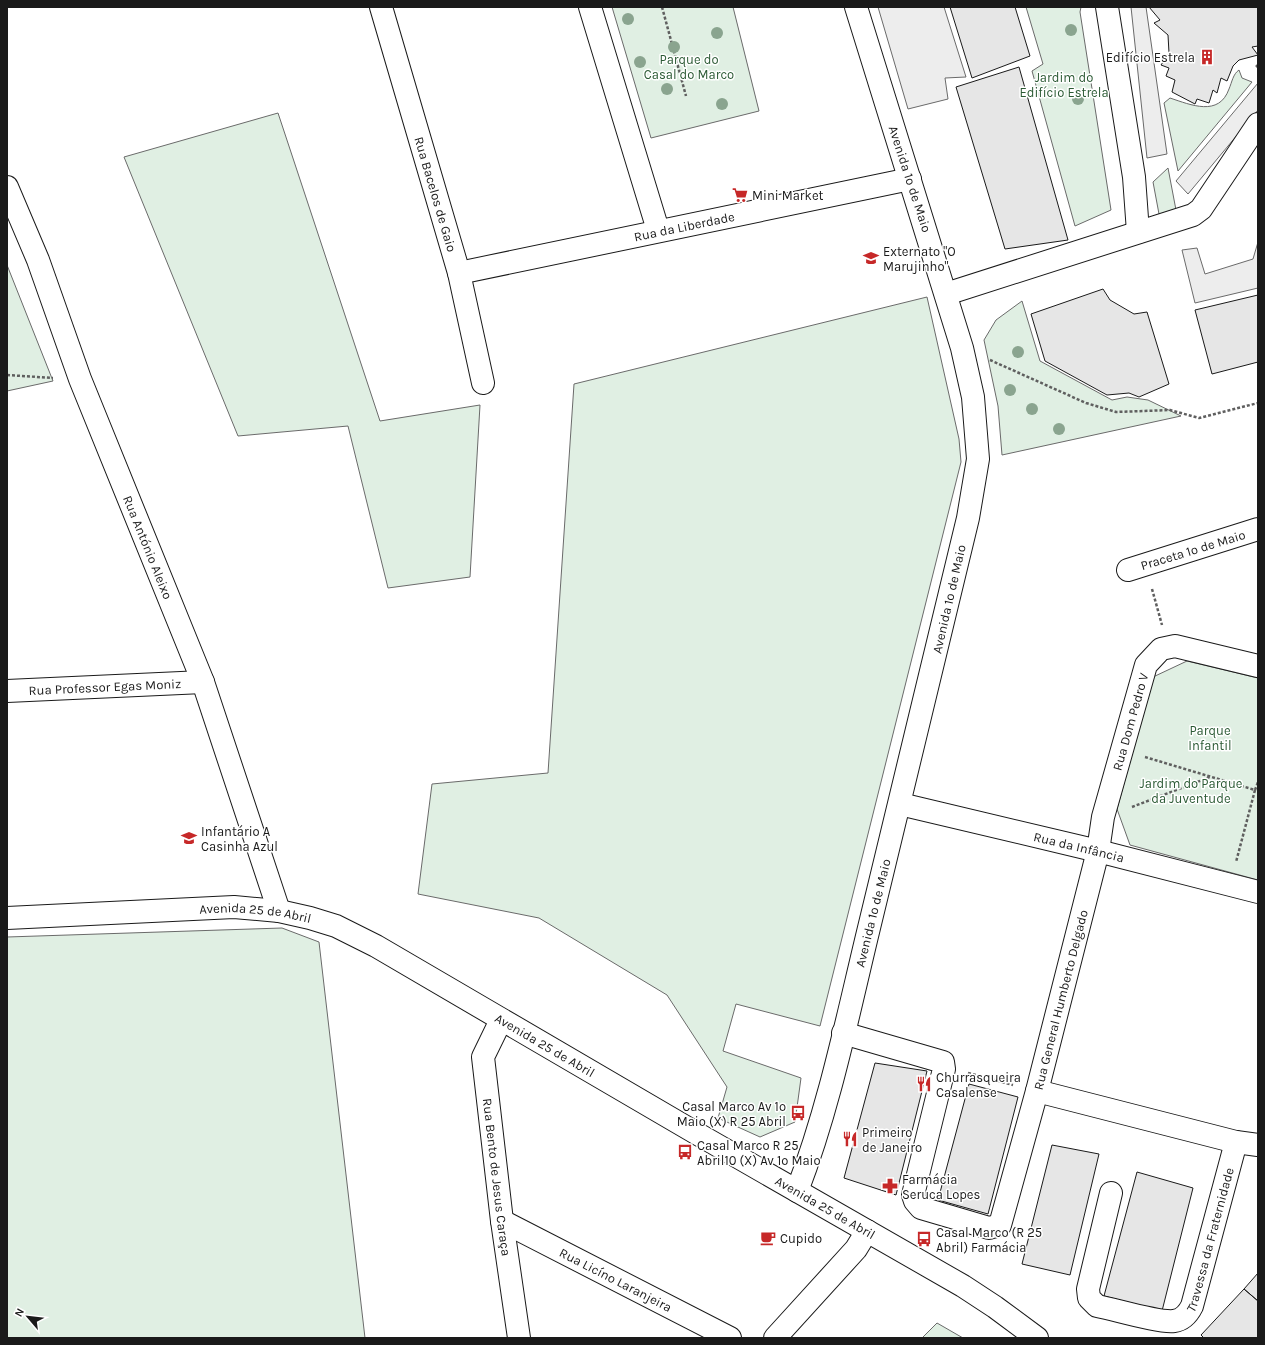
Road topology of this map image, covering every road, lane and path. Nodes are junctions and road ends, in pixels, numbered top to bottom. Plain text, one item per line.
1 (381, 7) edge
2 (590, 7) edge
3 (662, 7) edge
4 (856, 7) edge
5 (1108, 7) edge
6 (686, 96) dead end
7 (1258, 124) edge
8 (910, 179) junction
9 (7, 187) edge
10 (658, 230) junction
11 (1138, 232) junction
12 (459, 273) junction
13 (946, 294) junction
14 (962, 348) junction
15 (7, 375) edge
16 (80, 379) junction
17 (483, 383) dead end
18 (1258, 403) edge
19 (1258, 529) edge
20 (1136, 568) joint
21 (1168, 646) junction
22 (1258, 666) edge
23 (203, 682) junction
24 (7, 691) edge
25 (1121, 751) junction
26 (1211, 777) junction
27 (1258, 782) edge
28 (1255, 790) junction
29 (900, 804) junction
30 (1104, 817) junction
31 (1098, 850) junction
32 (1230, 884) junction
33 (1258, 892) edge
34 (279, 911) junction
35 (7, 918) edge
36 (501, 1020) junction
37 (843, 1033) junction
38 (944, 1066) junction
39 (1037, 1091) junction
40 (1236, 1142) junction
41 (1258, 1145) edge
42 (796, 1191) junction
43 (1111, 1193) dead end
44 (502, 1222) junction
45 (867, 1231) junction
46 (519, 1338) edge
47 (730, 1338) edge
48 (775, 1338) edge
49 (1037, 1338) edge

1 - 12 street, Rua Bacelos de Gaio
2 - 10 street
3 - 6 path
4 - 8 street, Avenida 1º de Maio
5 - 11 street
7 - 11 street
8 - 10 street, Rua da Liberdade
8 - 13 street, Avenida 1º de Maio
9 - 16 street, Rua António Aleixo
10 - 12 street, Rua da Liberdade
11 - 13 street
12 - 17 street, Rua Bacelos de Gaio
13 - 14 street, Avenida 1º de Maio
14 - 18 path
14 - 29 street, Avenida 1º de Maio
15 - 16 path
16 - 23 street, Rua António Aleixo
19 - 20 street, Praceta 1º de Maio
20 - 21 path
21 - 22 street
21 - 25 street, Rua Dom Pedro V
23 - 24 street, Rua Professor Egas Moniz
23 - 34 street, Rua António Aleixo
25 - 26 path
25 - 30 street, Rua Dom Pedro V
26 - 28 path
26 - 30 path
27 - 28 path
28 - 32 path
29 - 31 street, Rua da Infância
29 - 37 street, Avenida 1º de Maio
30 - 31 street, Rua Dom Pedro V
31 - 32 street, Rua da Infância
31 - 39 street, Rua General Humberto Delgado
32 - 33 street, Rua da Infância
34 - 35 street, Avenida 25 de Abril
34 - 36 street, Avenida 25 de Abril
36 - 42 street, Avenida 25 de Abril
36 - 44 street, Rua Bento de Jesus Caraça
37 - 38 street
37 - 42 street, Avenida 1º de Maio
38 - 39 path
38 - 39 street
39 - 40 street, Rua General Humberto Delgado
40 - 41 street, Rua General Humberto Delgado
40 - 43 street, Travessa da Fraternidade
42 - 45 street, Avenida 25 de Abril
44 - 46 street, Rua Bento de Jesus Caraça
44 - 47 street, Rua Licíno Laranjeira
45 - 48 street
45 - 49 street, Avenida 25 de Abril

